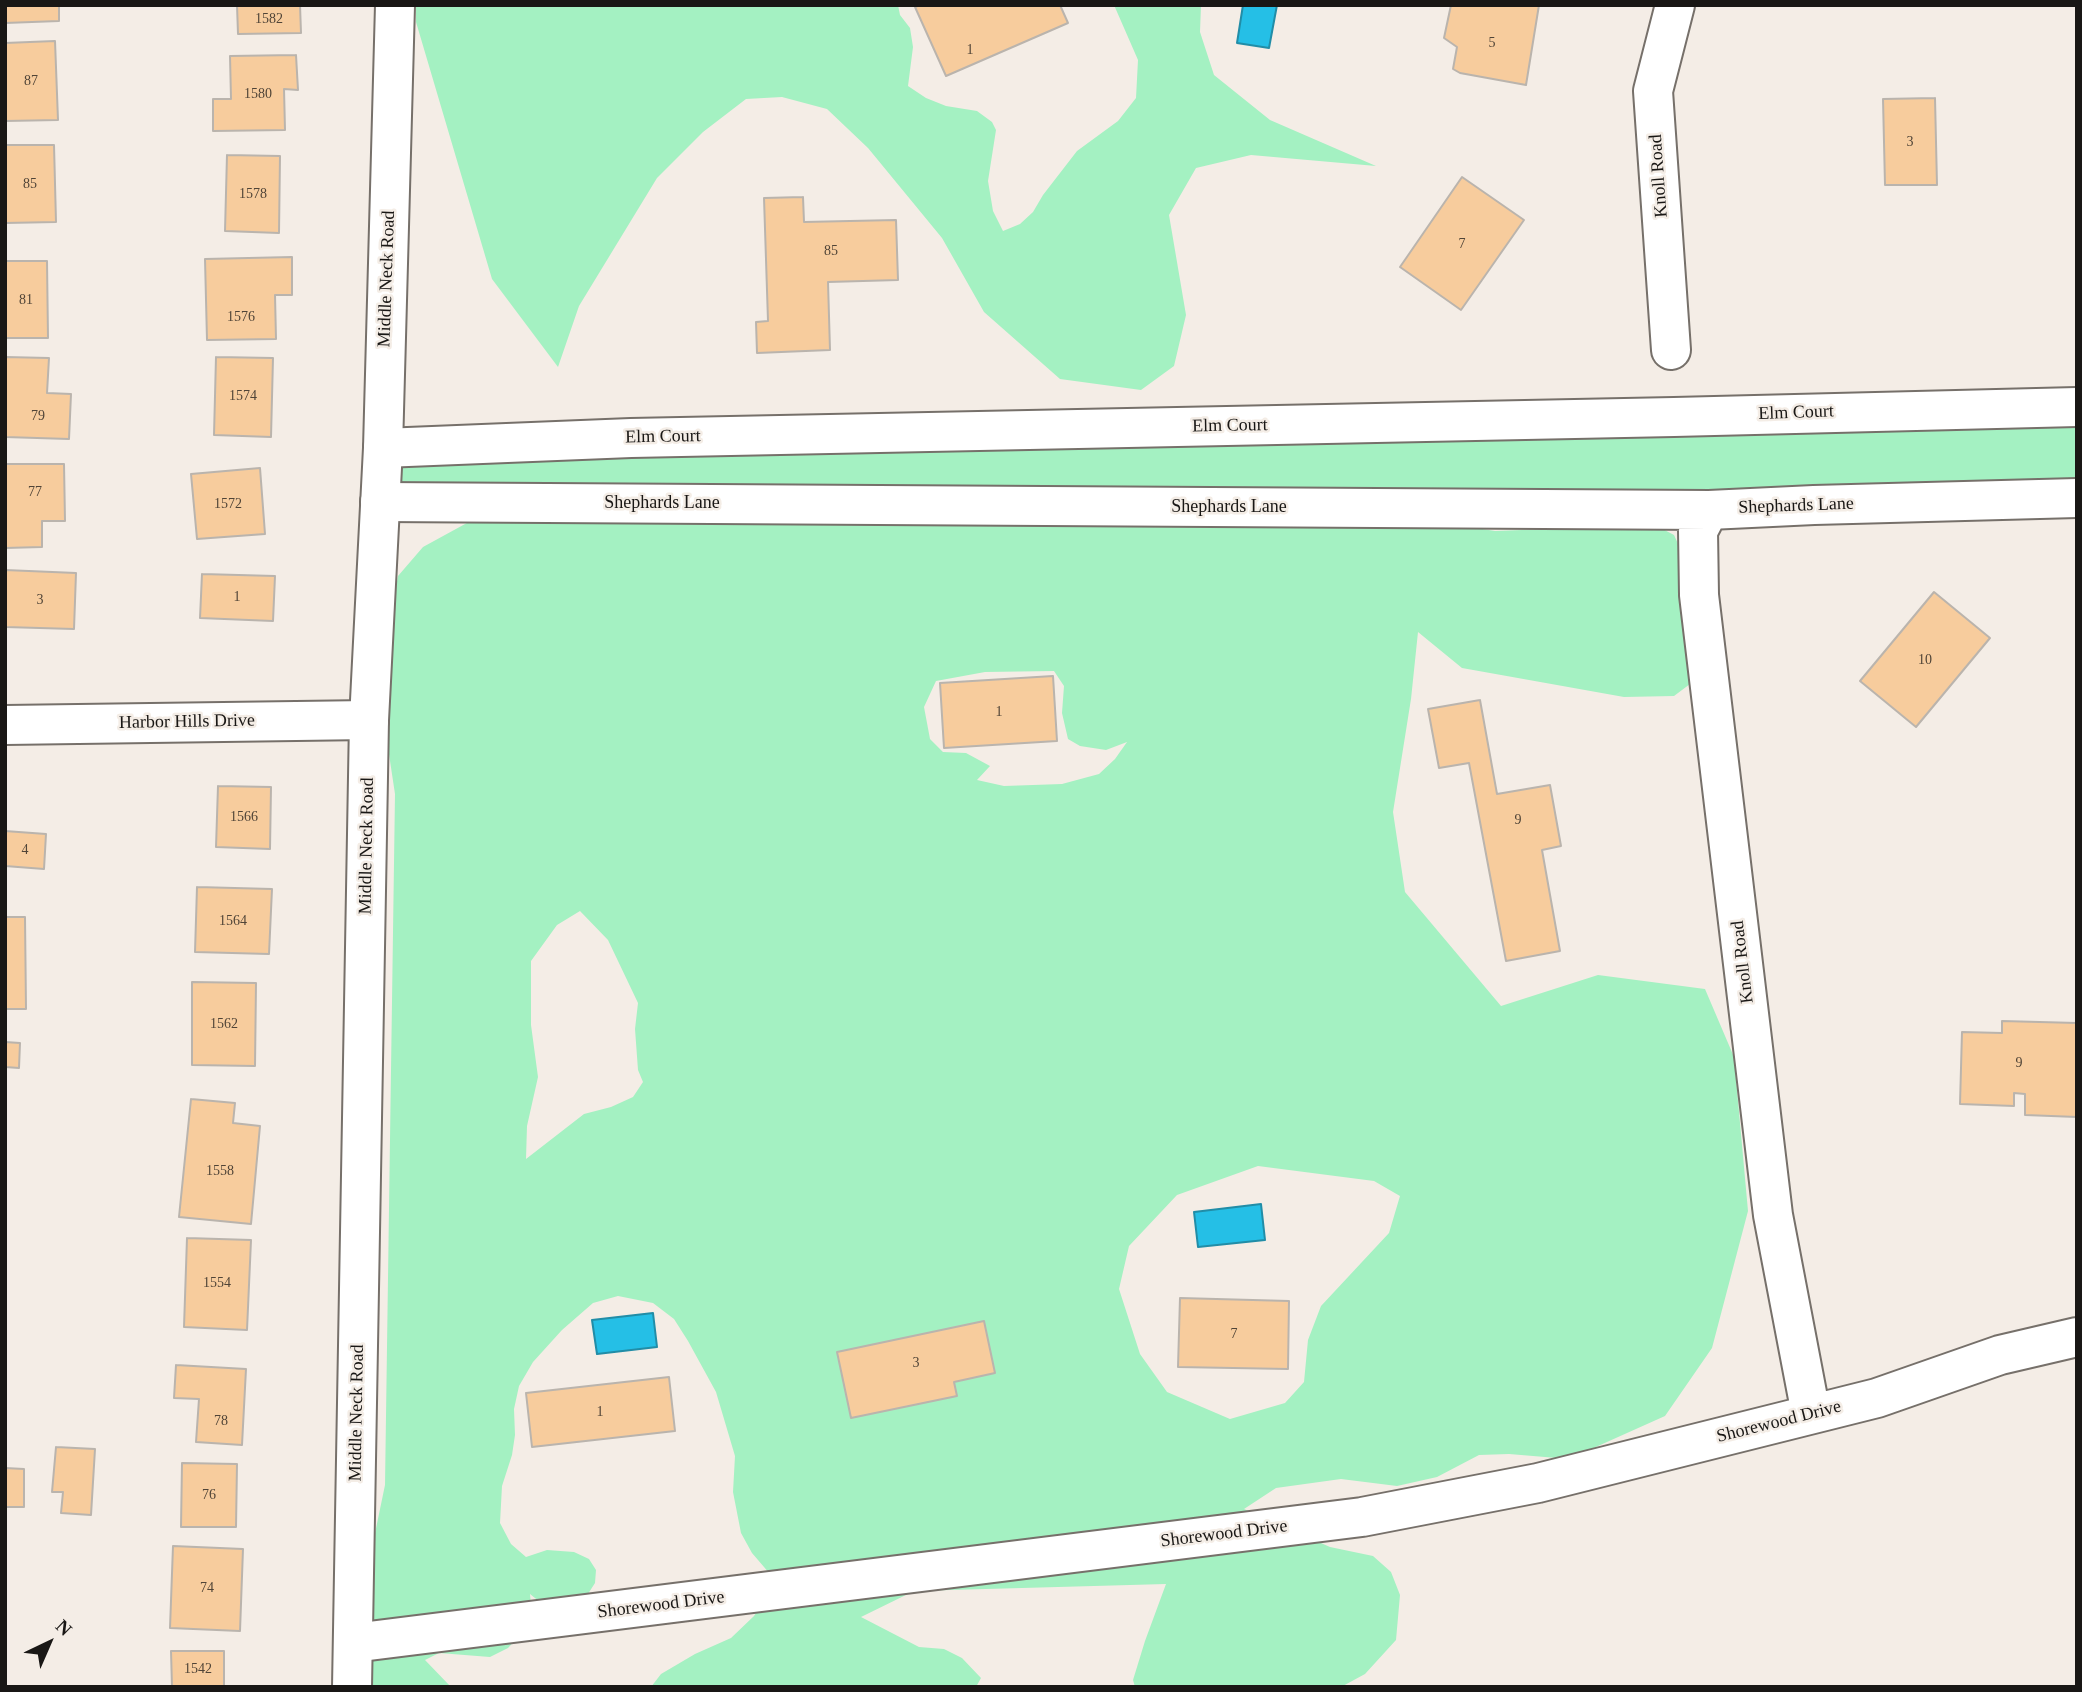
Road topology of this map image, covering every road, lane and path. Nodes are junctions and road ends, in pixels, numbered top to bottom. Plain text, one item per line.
1 (395, 5) edge
2 (1675, 5) edge
3 (1671, 351) dead end
4 (2077, 407) edge
5 (383, 448) junction
6 (2077, 498) edge
7 (380, 502) junction
8 (1709, 510) junction
9 (369, 720) junction
10 (5, 725) edge
11 (2077, 1337) edge
12 (1811, 1414) junction
13 (353, 1643) junction
14 (352, 1687) edge

1 - 5 street, Middle Neck Road
2 - 3 street, Knoll Road
4 - 5 street, Elm Court
5 - 7 street, Middle Neck Road
6 - 8 street, Shephards Lane
7 - 8 street, Shephards Lane
7 - 9 street, Middle Neck Road
8 - 12 street, Knoll Road
9 - 10 street, Harbor Hills Drive
9 - 13 street, Middle Neck Road
11 - 12 street, Shorewood Drive
12 - 13 street, Shorewood Drive
13 - 14 street, Middle Neck Road

